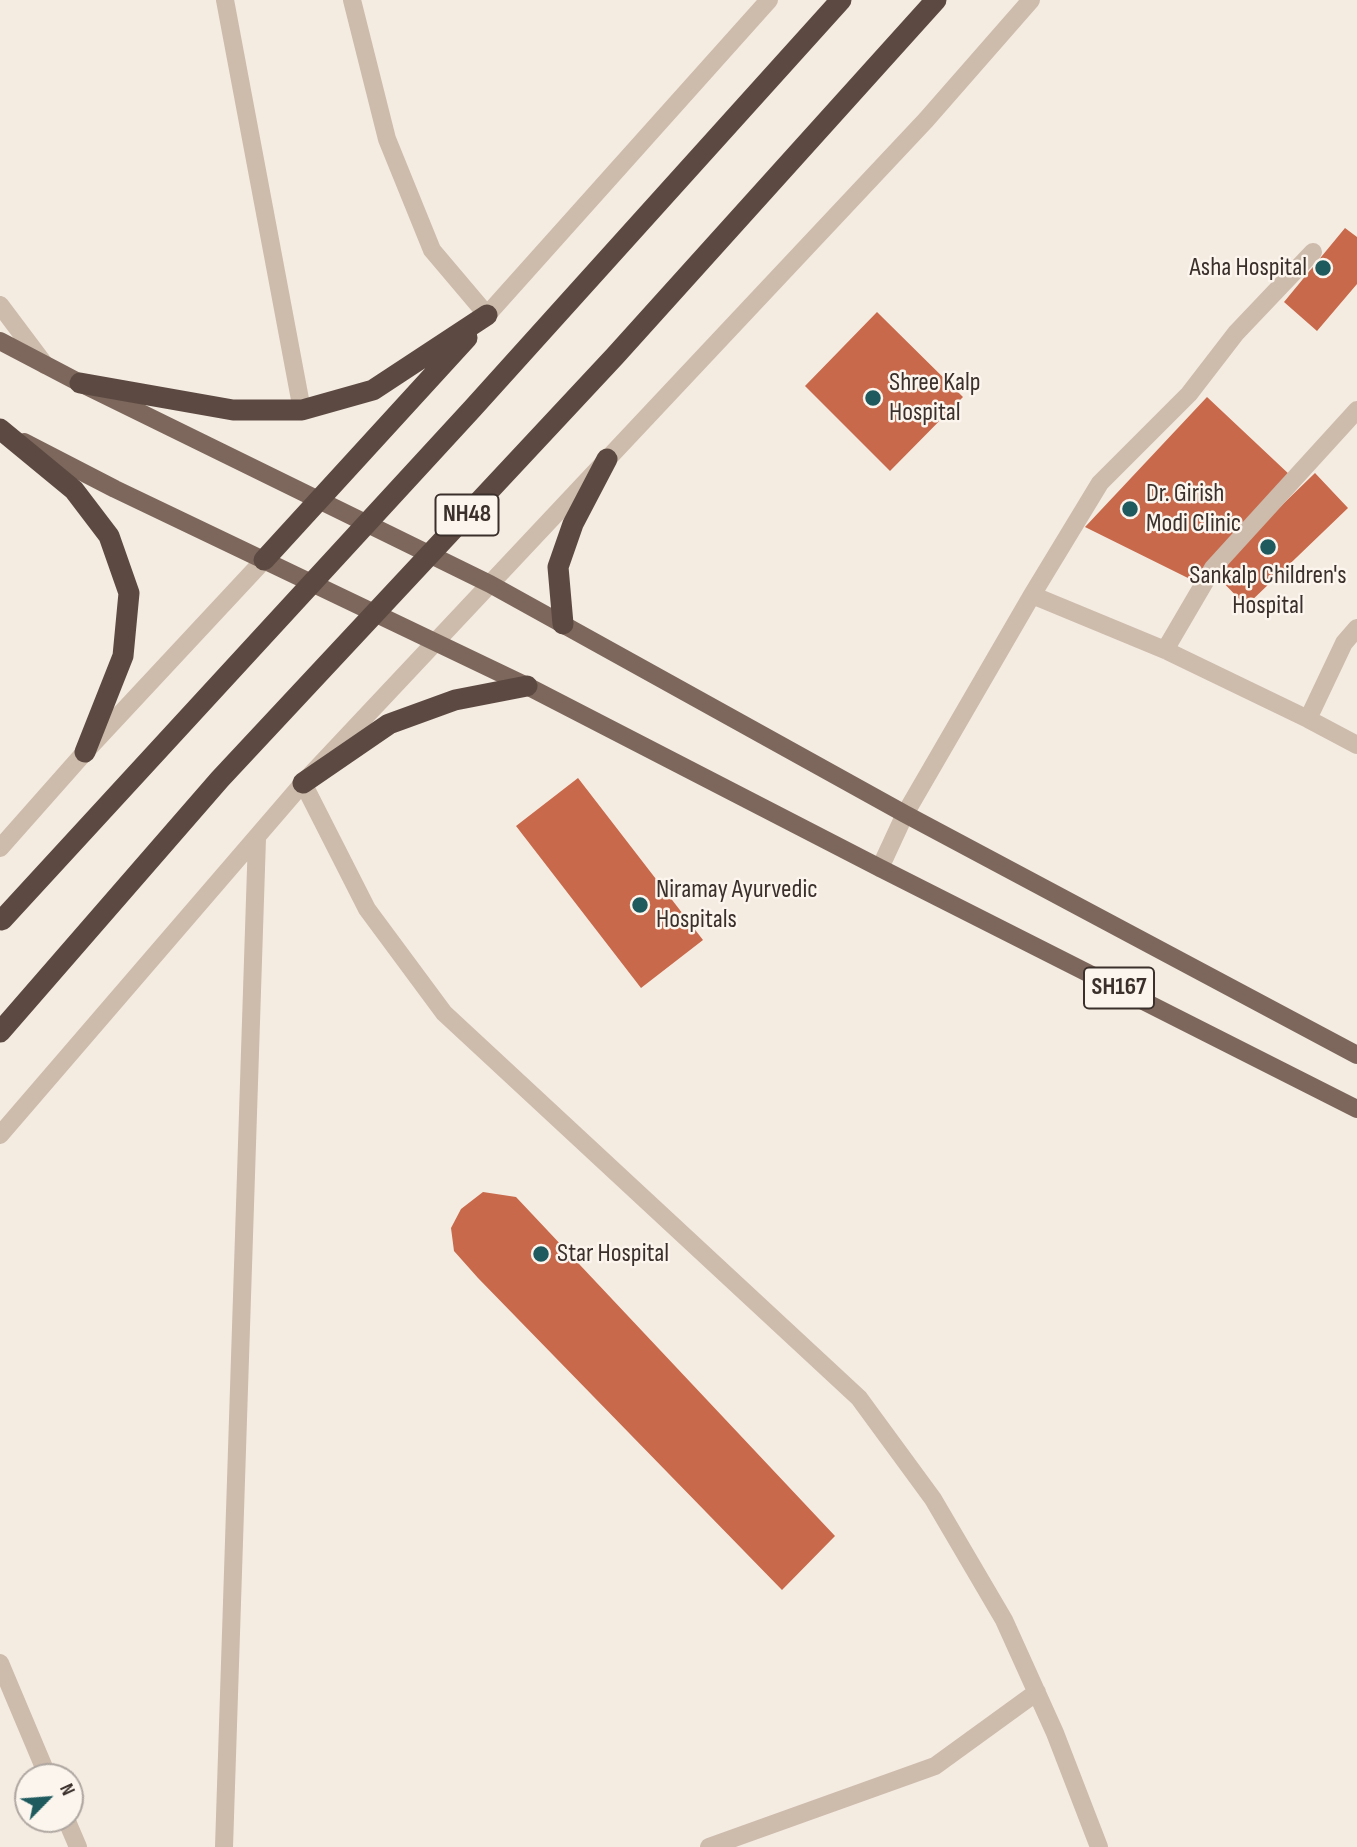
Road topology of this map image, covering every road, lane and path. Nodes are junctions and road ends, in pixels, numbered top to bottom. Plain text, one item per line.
1 (225, 0) edge
2 (352, 0) edge
3 (769, 0) edge
4 (841, 0) edge
5 (936, 0) edge
6 (1031, 0) edge
7 (1313, 252) dead end
8 (0, 305) edge
9 (487, 315) junction
10 (0, 341) edge
11 (46, 365) junction
12 (80, 383) junction
13 (302, 410) junction
14 (1357, 410) edge
15 (0, 429) edge
16 (607, 459) junction
17 (320, 500) junction
18 (264, 560) junction
19 (490, 584) junction
20 (1032, 595) junction
21 (563, 624) junction
22 (1357, 628) edge
23 (435, 642) junction
24 (1165, 650) junction
25 (527, 686) junction
26 (1308, 719) junction
27 (1357, 745) edge
28 (85, 752) junction
29 (303, 783) junction
30 (905, 814) junction
31 (257, 838) junction
32 (0, 848) edge
33 (880, 867) junction
34 (0, 922) edge
35 (0, 1032) edge
36 (1357, 1055) edge
37 (1356, 1107) edge
38 (0, 1135) edge
39 (0, 1663) edge
40 (1037, 1692) junction
41 (42, 1763) edge
42 (224, 1847) edge
43 (709, 1847) edge
44 (1099, 1847) edge

1 - 13 street
2 - 9 street
3 - 9 street
4 - 34 highway, NH48, bridge
5 - 35 highway, NH48, bridge
6 - 16 street
7 - 20 street
8 - 11 street
9 - 13 highway
9 - 17 highway
10 - 11 main road
11 - 12 main road
12 - 13 highway
12 - 17 main road
14 - 24 street
15 - 18 main road
15 - 28 highway
16 - 19 street
16 - 21 highway
17 - 18 highway
17 - 19 main road
18 - 23 main road
18 - 28 street
19 - 21 main road
19 - 23 street
20 - 24 street
20 - 30 street
21 - 30 main road
22 - 26 street
23 - 25 main road
23 - 29 street
24 - 26 street
25 - 29 highway
25 - 33 main road
26 - 27 street
28 - 32 street
29 - 31 street
29 - 40 street
30 - 33 street
30 - 36 main road
31 - 38 street
31 - 42 street
33 - 37 main road, SH167
39 - 41 street
40 - 43 street
40 - 44 street

